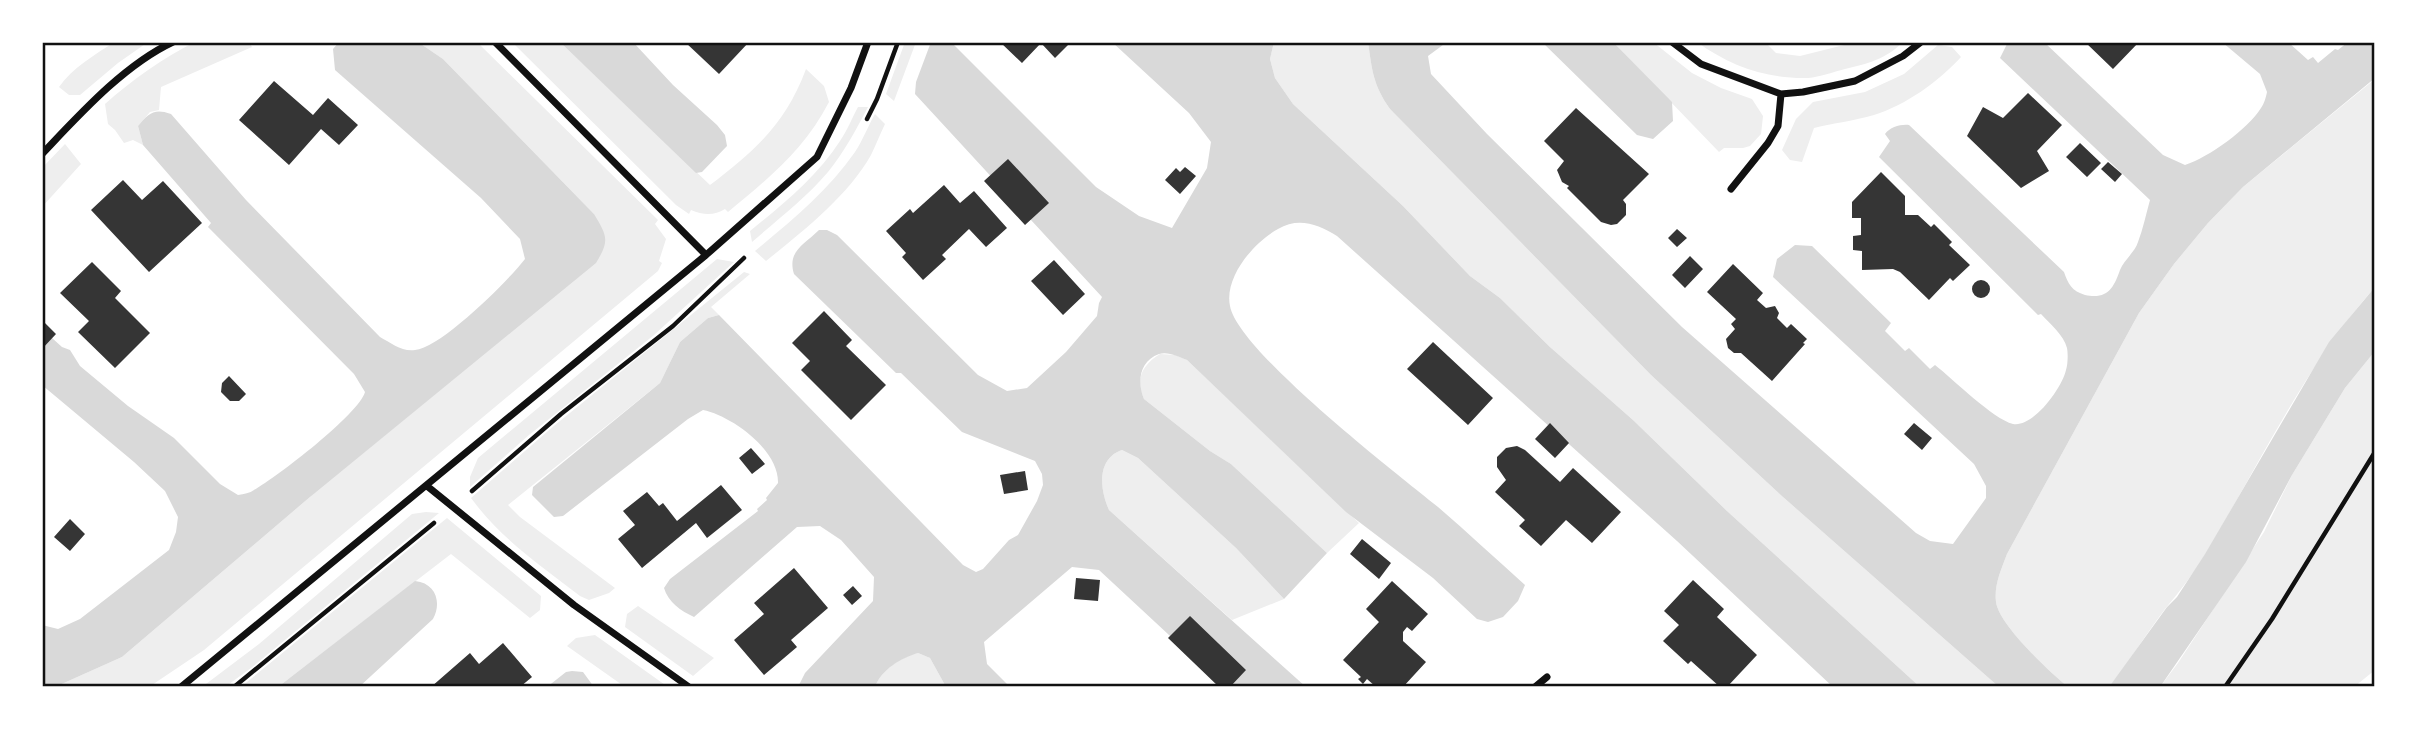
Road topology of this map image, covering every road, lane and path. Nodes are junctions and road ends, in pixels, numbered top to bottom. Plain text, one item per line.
1 (173, 42) edge
2 (495, 42) edge
3 (868, 42) edge
4 (1672, 42) edge
5 (1921, 42) edge
6 (1781, 94) junction
7 (42, 154) edge
8 (1731, 189) dead end
9 (705, 255) junction
10 (2375, 452) edge
11 (427, 486) junction
12 (1547, 677) dead end
13 (181, 687) edge
14 (689, 687) edge
15 (1535, 687) edge
16 (2225, 687) edge

1 - 7 street
2 - 9 street
3 - 9 street
4 - 6 street
5 - 6 street
6 - 8 street
9 - 11 street
10 - 16 path
11 - 13 street
11 - 14 street
12 - 15 street

